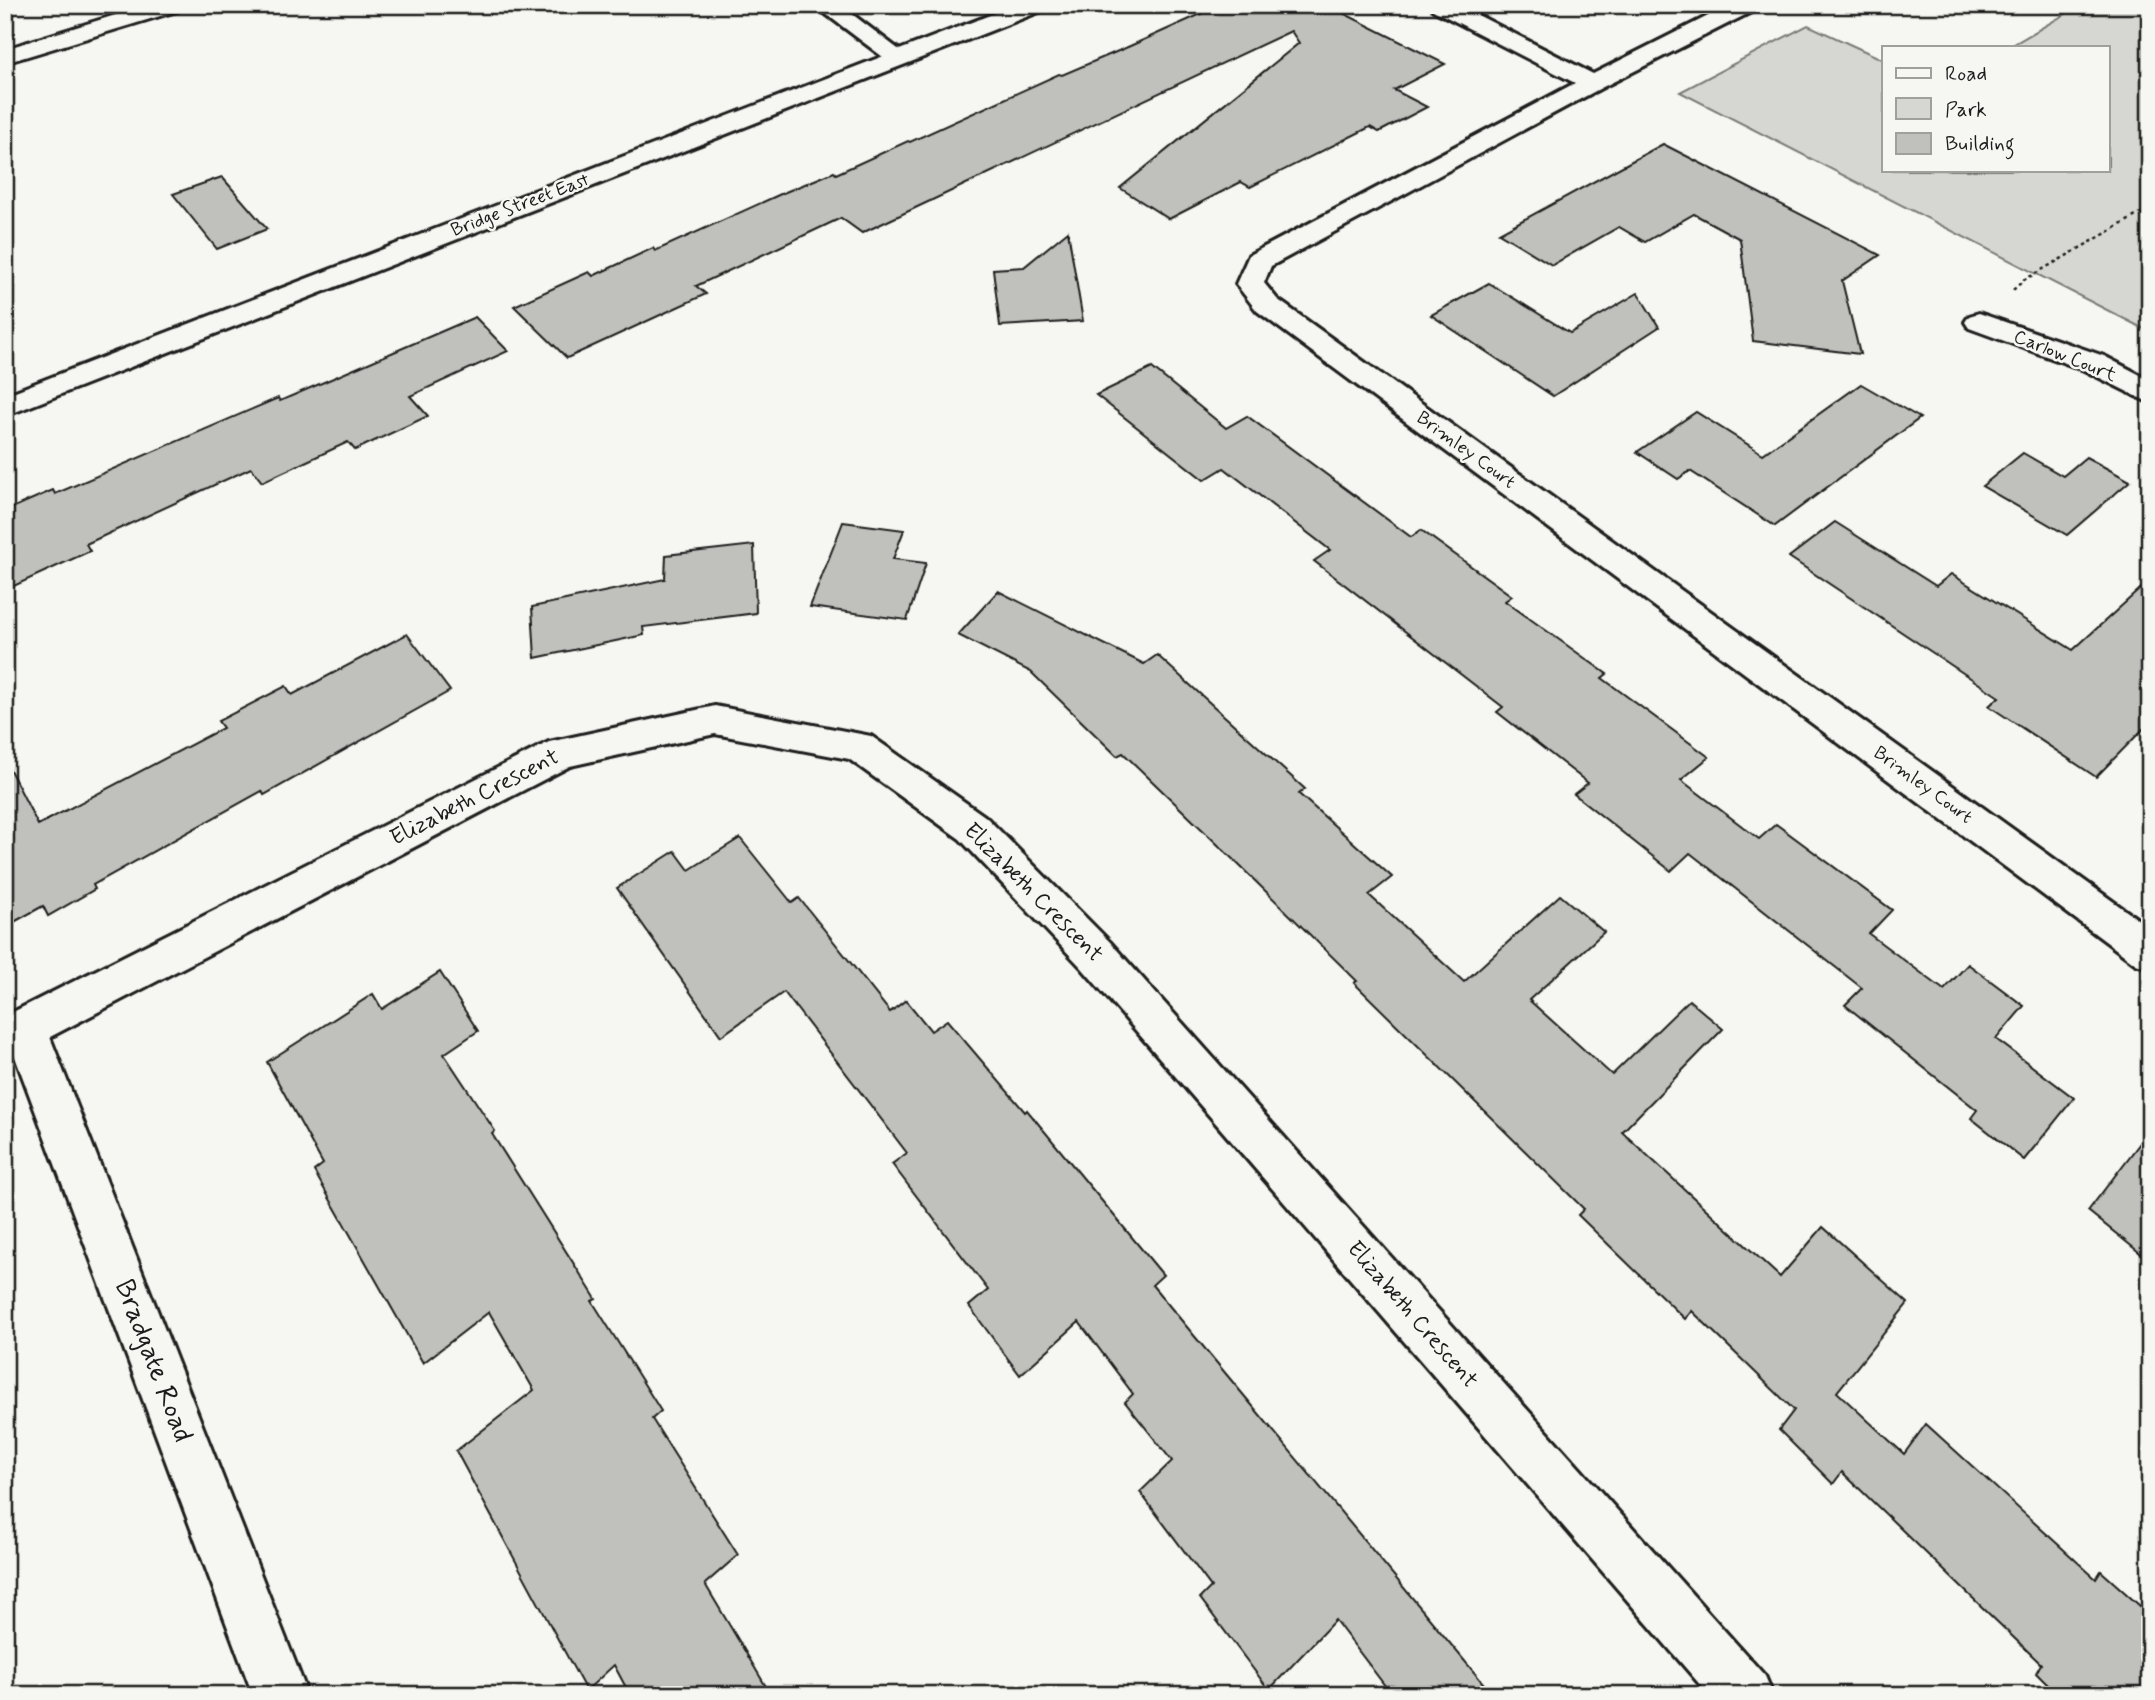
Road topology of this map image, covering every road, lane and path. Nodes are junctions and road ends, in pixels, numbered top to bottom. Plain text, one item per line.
1 (172, 5) edge
2 (825, 5) edge
3 (1036, 5) edge
4 (1441, 5) edge
5 (1747, 5) edge
6 (5, 56) edge
7 (899, 58) junction
8 (1593, 83) junction
9 (2150, 208) edge
10 (1979, 322) joint
11 (2150, 393) edge
12 (5, 405) edge
13 (2150, 951) edge
14 (15, 1032) edge
15 (281, 1695) edge
16 (1746, 1695) edge

1 - 6 street
2 - 7 street
3 - 7 street, Bridge Street East
4 - 8 street
5 - 8 street, Brimley Court
7 - 12 street, Bridge Street East
8 - 13 street, Brimley Court
9 - 10 path
10 - 11 street, Carlow Court
14 - 15 street, Bradgate Road
14 - 16 street, Elizabeth Crescent

